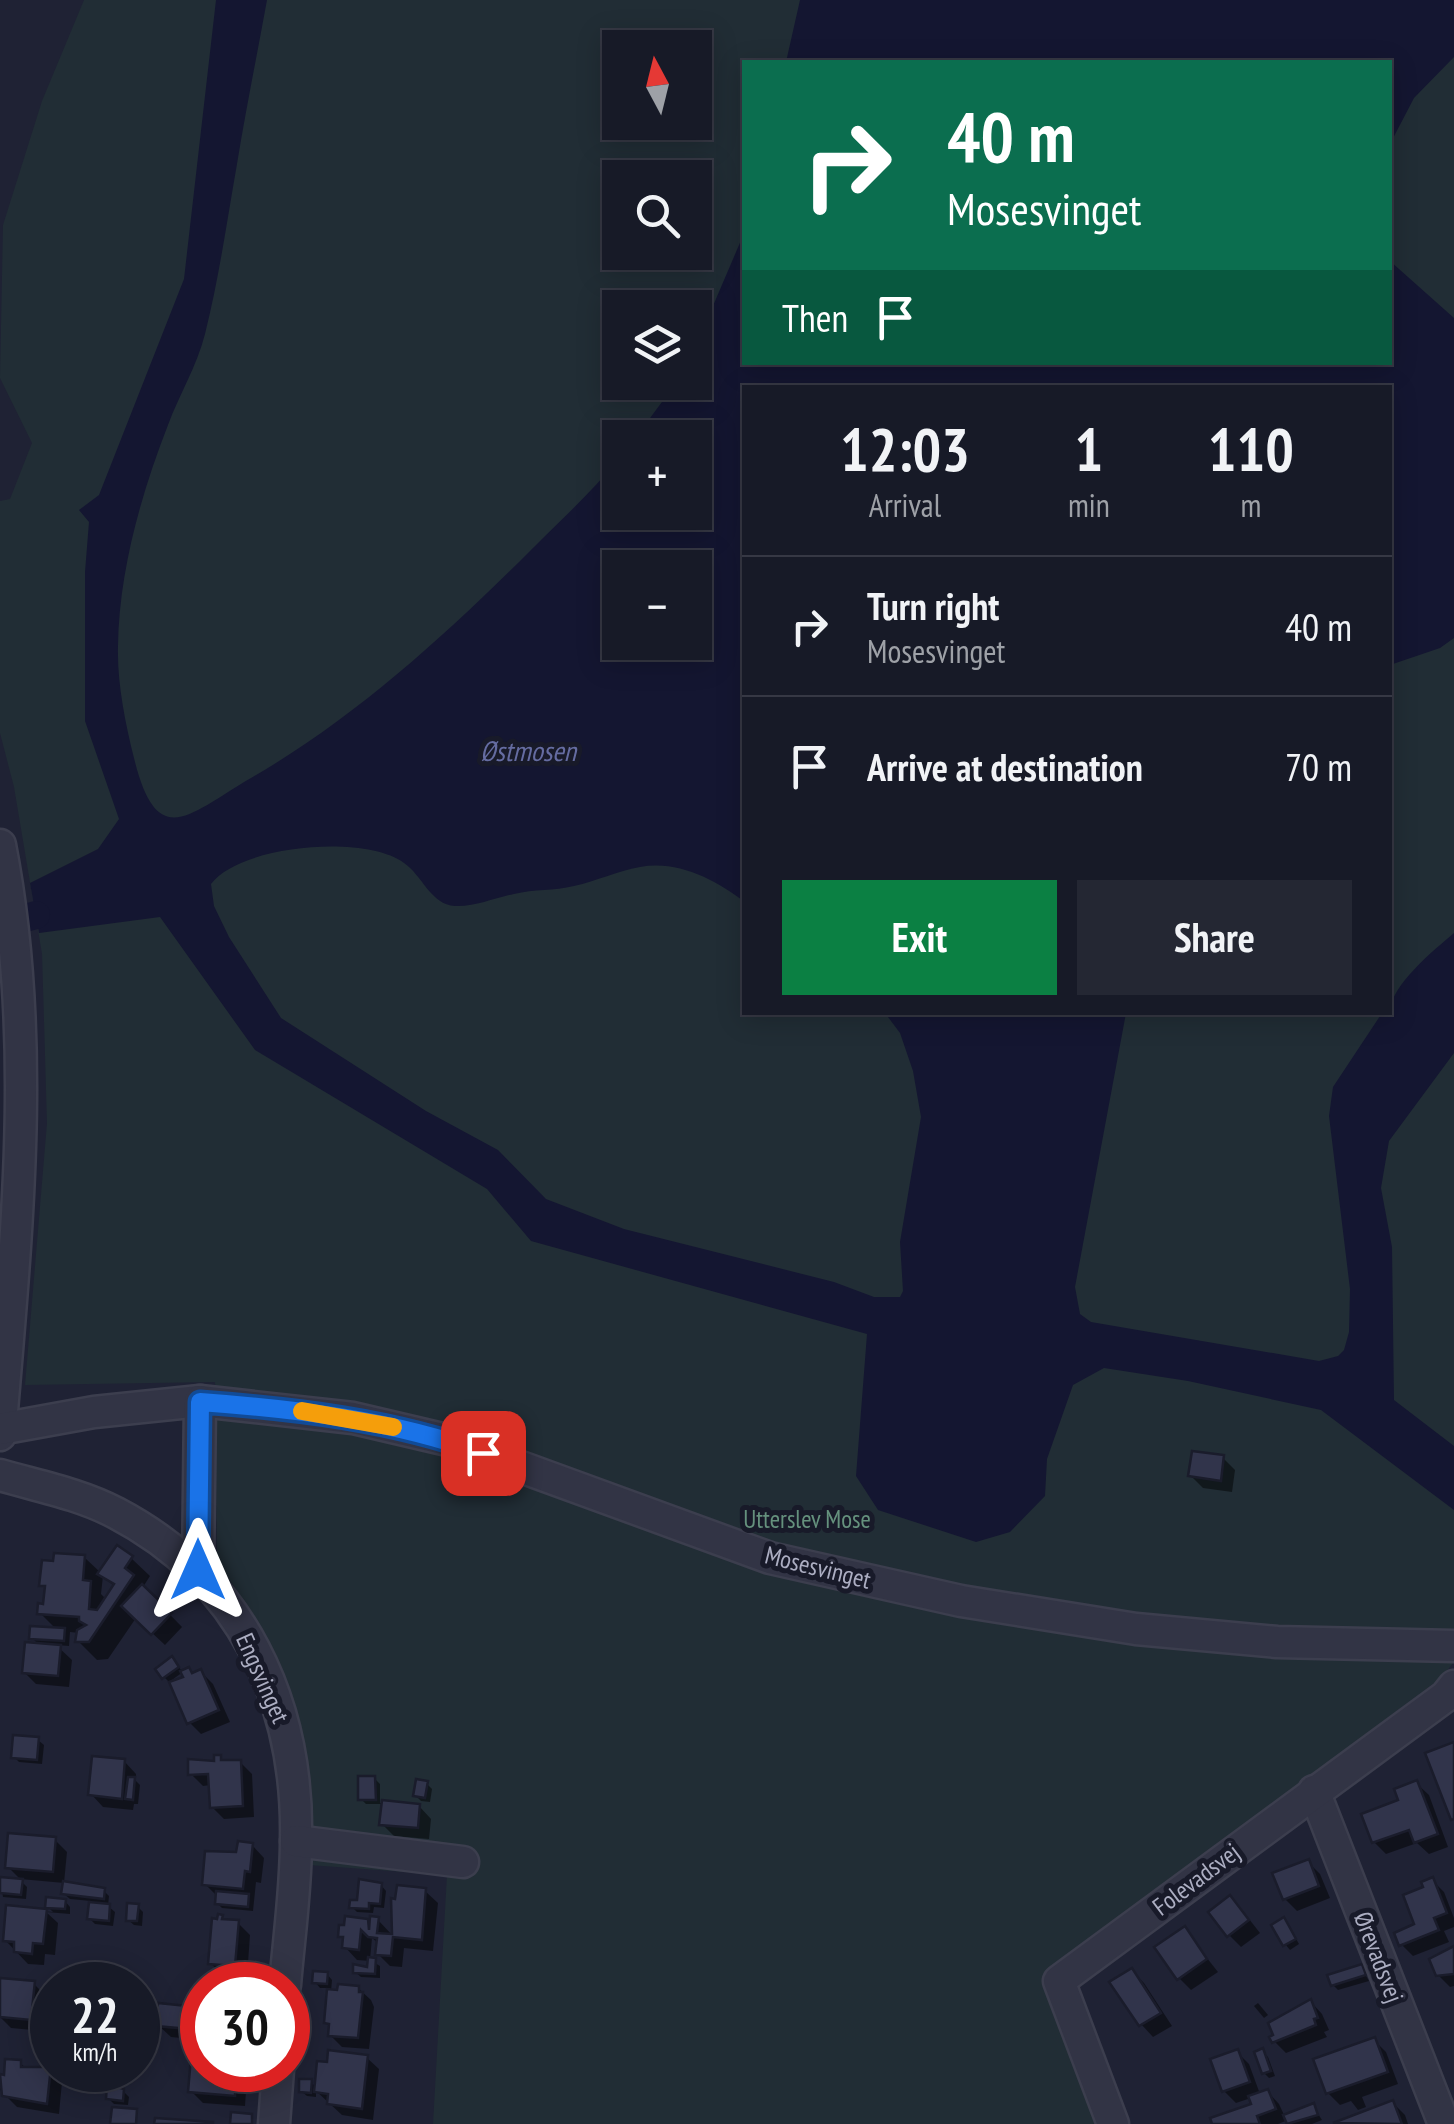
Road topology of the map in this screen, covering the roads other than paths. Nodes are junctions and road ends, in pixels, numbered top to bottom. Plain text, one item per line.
1 (2, 858) edge
2 (200, 1402) junction
3 (0, 1431) edge
4 (0, 1475) edge
5 (198, 1570) junction
6 (1454, 1646) edge
7 (1454, 1686) edge
8 (1314, 1790) junction
9 (296, 1841) junction
10 (463, 1862) dead end
11 (287, 1962) edge
12 (276, 2092) edge
13 (274, 2124) edge
14 (1113, 2124) edge
15 (1444, 2124) edge

1 - 3 street
2 - 3 street, Mosesvinget
2 - 5 street
2 - 6 street, Mosesvinget
4 - 5 street, Engsvinget
5 - 9 street, Engsvinget
7 - 8 street, Folevadsvej
8 - 14 street, Folevadsvej
8 - 15 street, Ørevadsvej
9 - 10 street
9 - 11 street, Engsvinget
12 - 13 street

